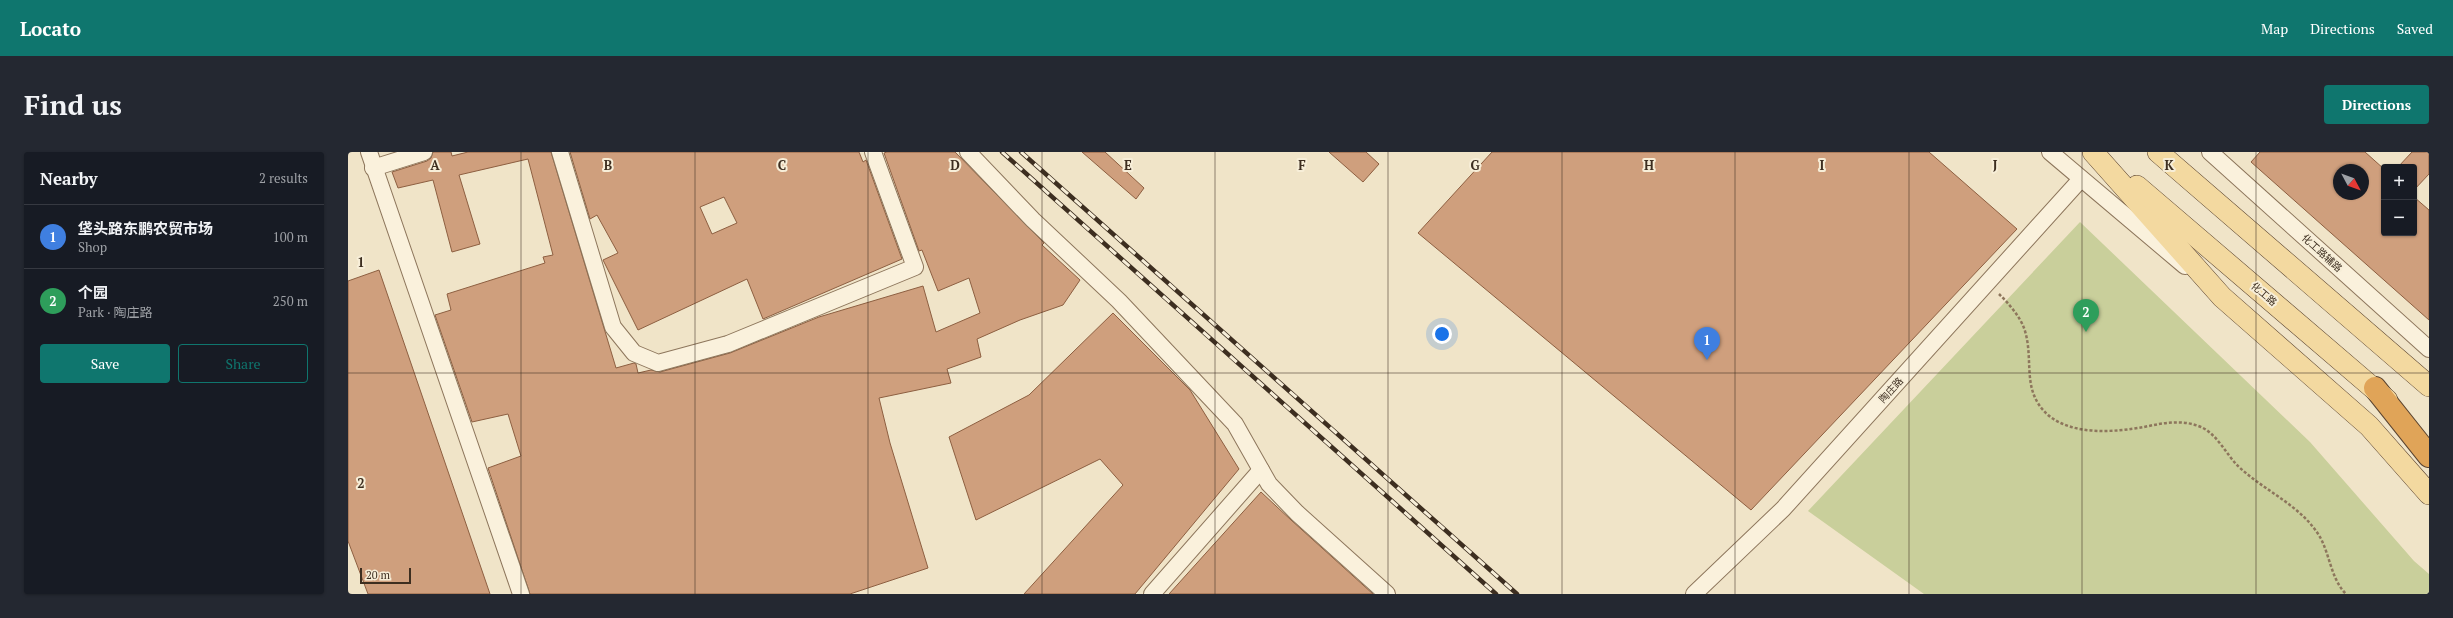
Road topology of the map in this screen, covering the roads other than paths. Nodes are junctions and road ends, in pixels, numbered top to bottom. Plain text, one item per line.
1 (368, 152) edge
2 (424, 152) edge
3 (560, 152) edge
4 (873, 152) edge
5 (968, 152) edge
6 (2050, 152) edge
7 (2093, 152) edge
8 (2097, 152) edge
9 (2158, 152) edge
10 (2198, 152) edge
11 (2213, 154) edge
12 (373, 168) junction
13 (2081, 179) junction
14 (2222, 297) junction
15 (2429, 349) edge
16 (2429, 386) edge
17 (2375, 388) junction
18 (2429, 439) edge
19 (2429, 456) edge
20 (1261, 470) junction
21 (2429, 494) edge
22 (521, 594) edge
23 (1152, 594) edge
24 (1387, 594) edge
25 (1694, 594) edge

1 - 12 street
2 - 12 street
3 - 4 street
5 - 20 street
6 - 13 street
7 - 14 main road
8 - 17 main road, 化工路
9 - 16 main road
10 - 11 street, 化工路辅路
11 - 15 street, 化工路辅路
12 - 22 street
13 - 14 street
13 - 25 street, 陶庄路
14 - 21 main road
17 - 18 main road, 化工路
17 - 19 highway
20 - 23 street
20 - 24 street

